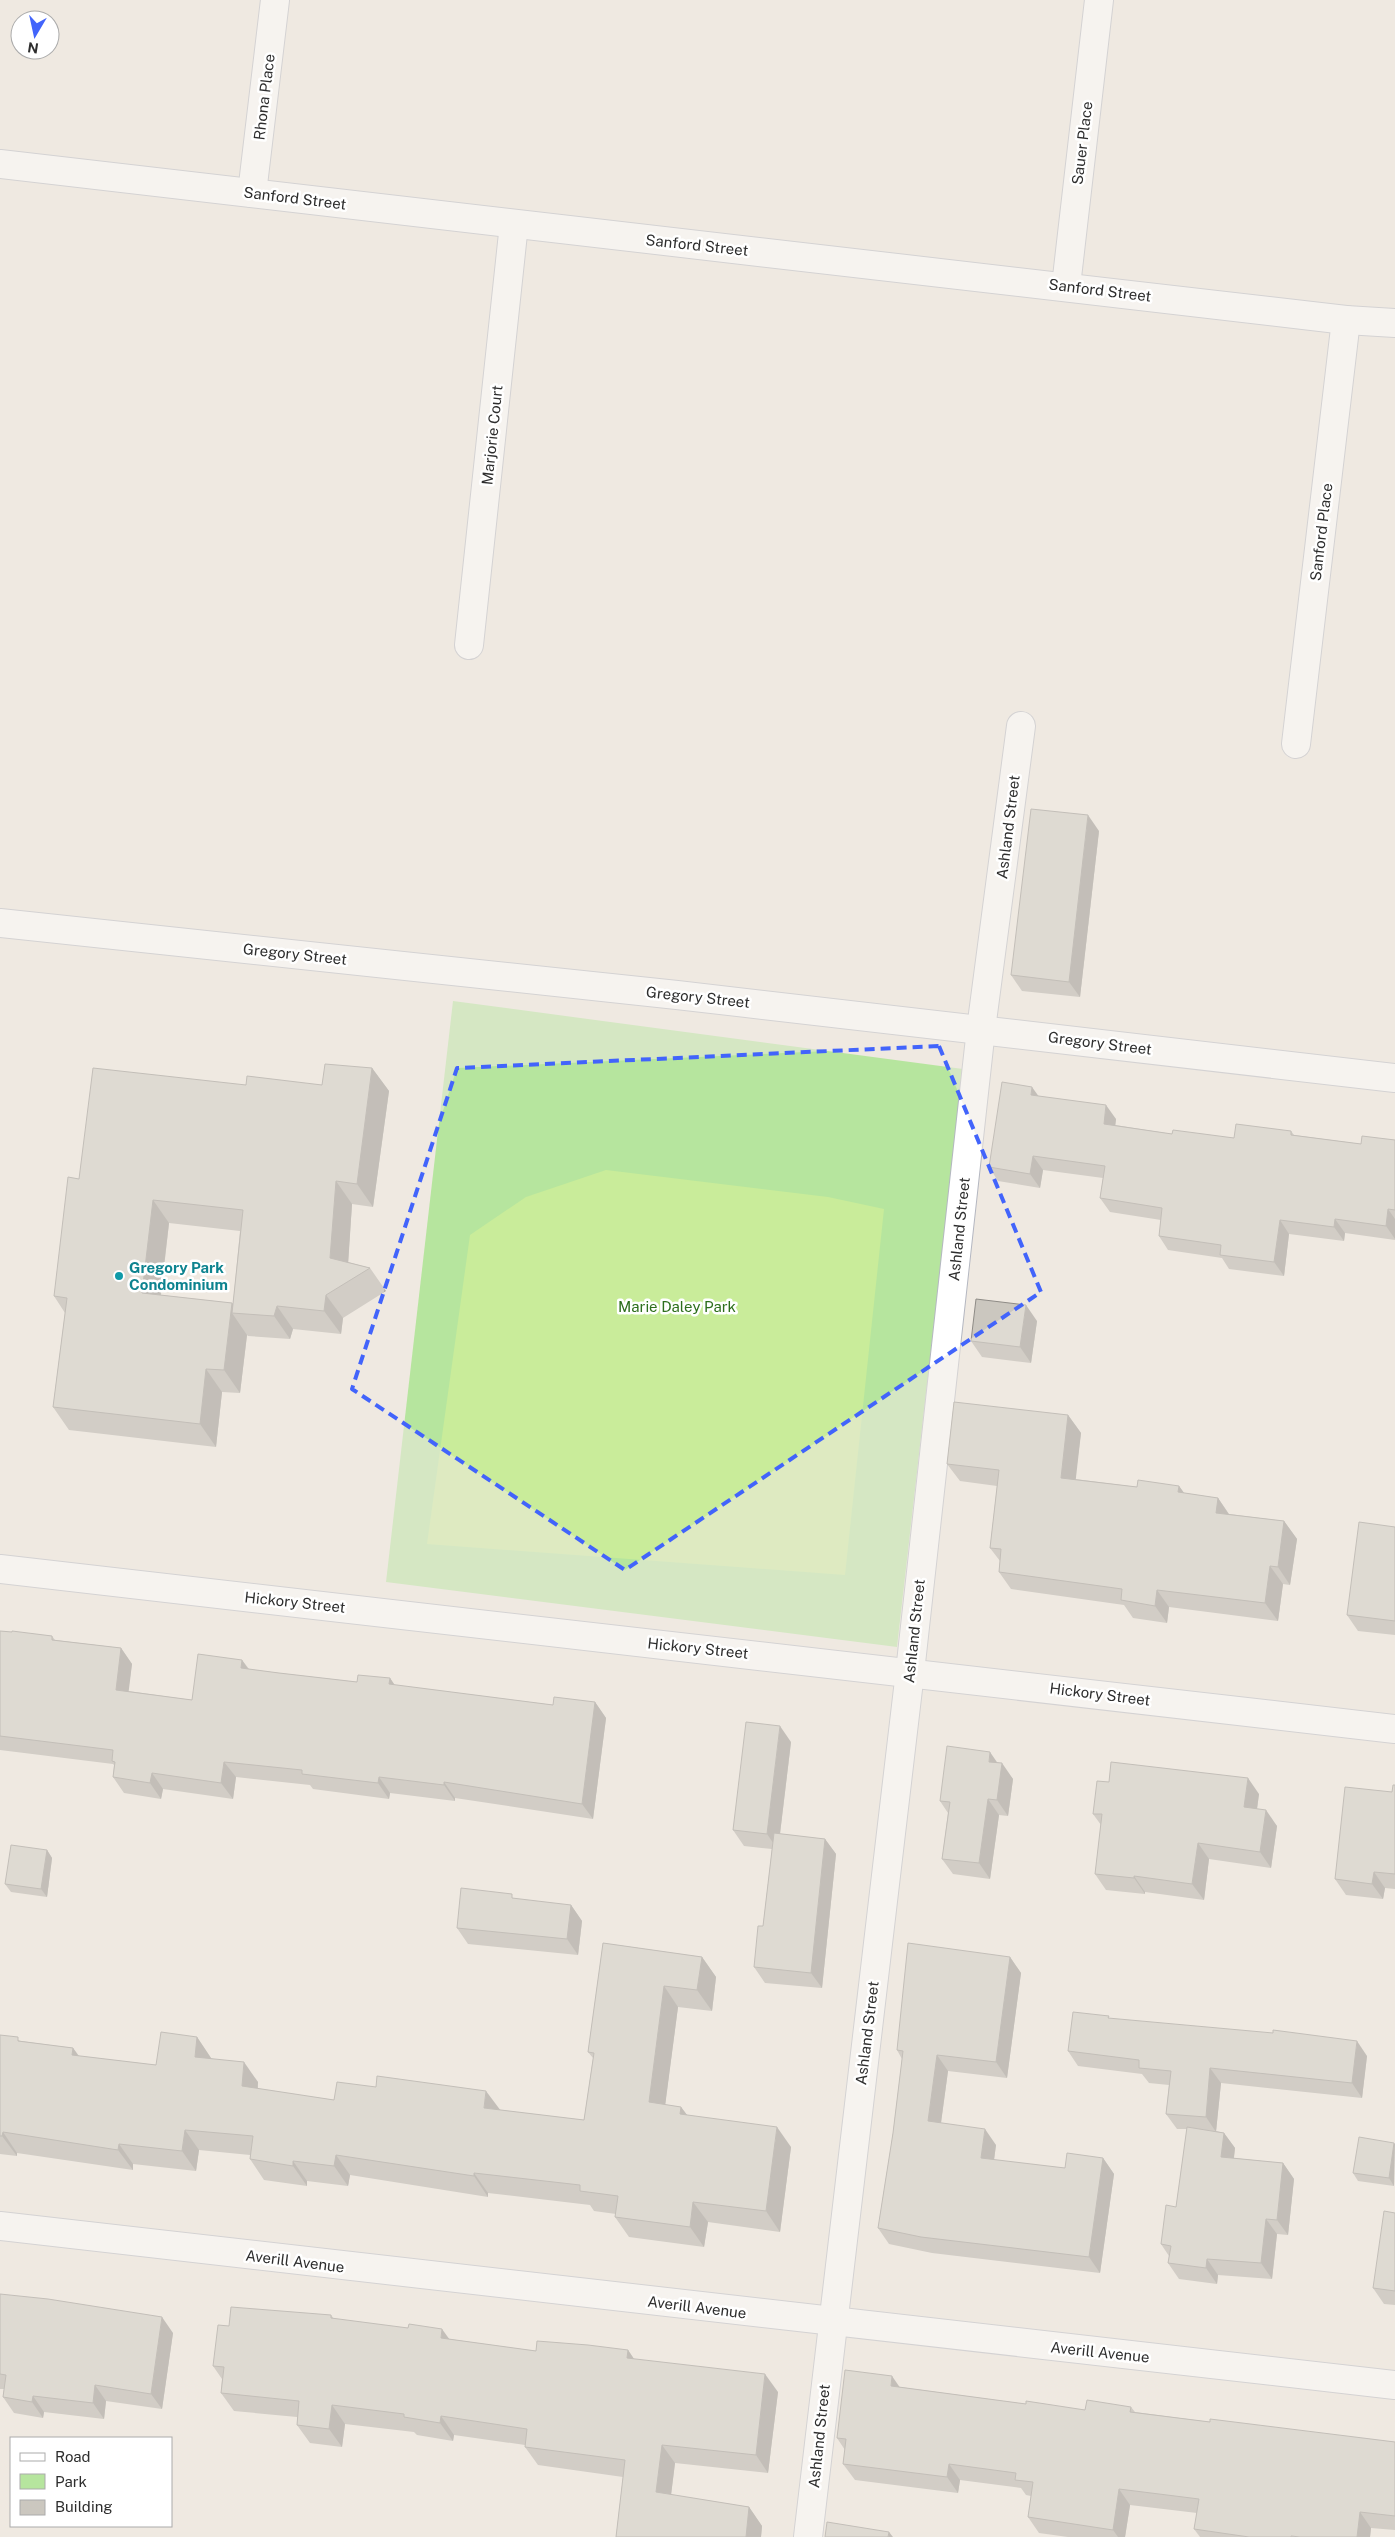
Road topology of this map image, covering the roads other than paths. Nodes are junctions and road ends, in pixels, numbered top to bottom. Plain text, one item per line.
1 (275, 0) edge
2 (1099, 0) edge
3 (0, 164) edge
4 (252, 193) junction
5 (514, 224) junction
6 (1066, 286) junction
7 (1346, 320) junction
8 (1395, 323) edge
9 (469, 645) dead end
10 (1021, 726) dead end
11 (1296, 744) dead end
12 (0, 923) edge
13 (981, 1029) junction
14 (1395, 1078) edge
15 (0, 1569) edge
16 (910, 1672) junction
17 (1395, 1729) edge
18 (0, 2226) edge
19 (832, 2322) junction
20 (1395, 2385) edge
21 (808, 2537) edge

1 - 4 street, Rhona Place
2 - 6 street, Sauer Place
3 - 4 street, Sanford Street
4 - 5 street, Sanford Street
5 - 6 street, Sanford Street
5 - 9 street, Marjorie Court
6 - 7 street, Sanford Street
7 - 8 street, Sanford Street
7 - 11 street, Sanford Place
10 - 13 street, Ashland Street
12 - 13 street, Gregory Street
13 - 14 street, Gregory Street
13 - 16 street, Ashland Street
15 - 16 street, Hickory Street
16 - 17 street, Hickory Street
16 - 19 street, Ashland Street
18 - 19 street, Averill Avenue
19 - 20 street, Averill Avenue
19 - 21 street, Ashland Street

